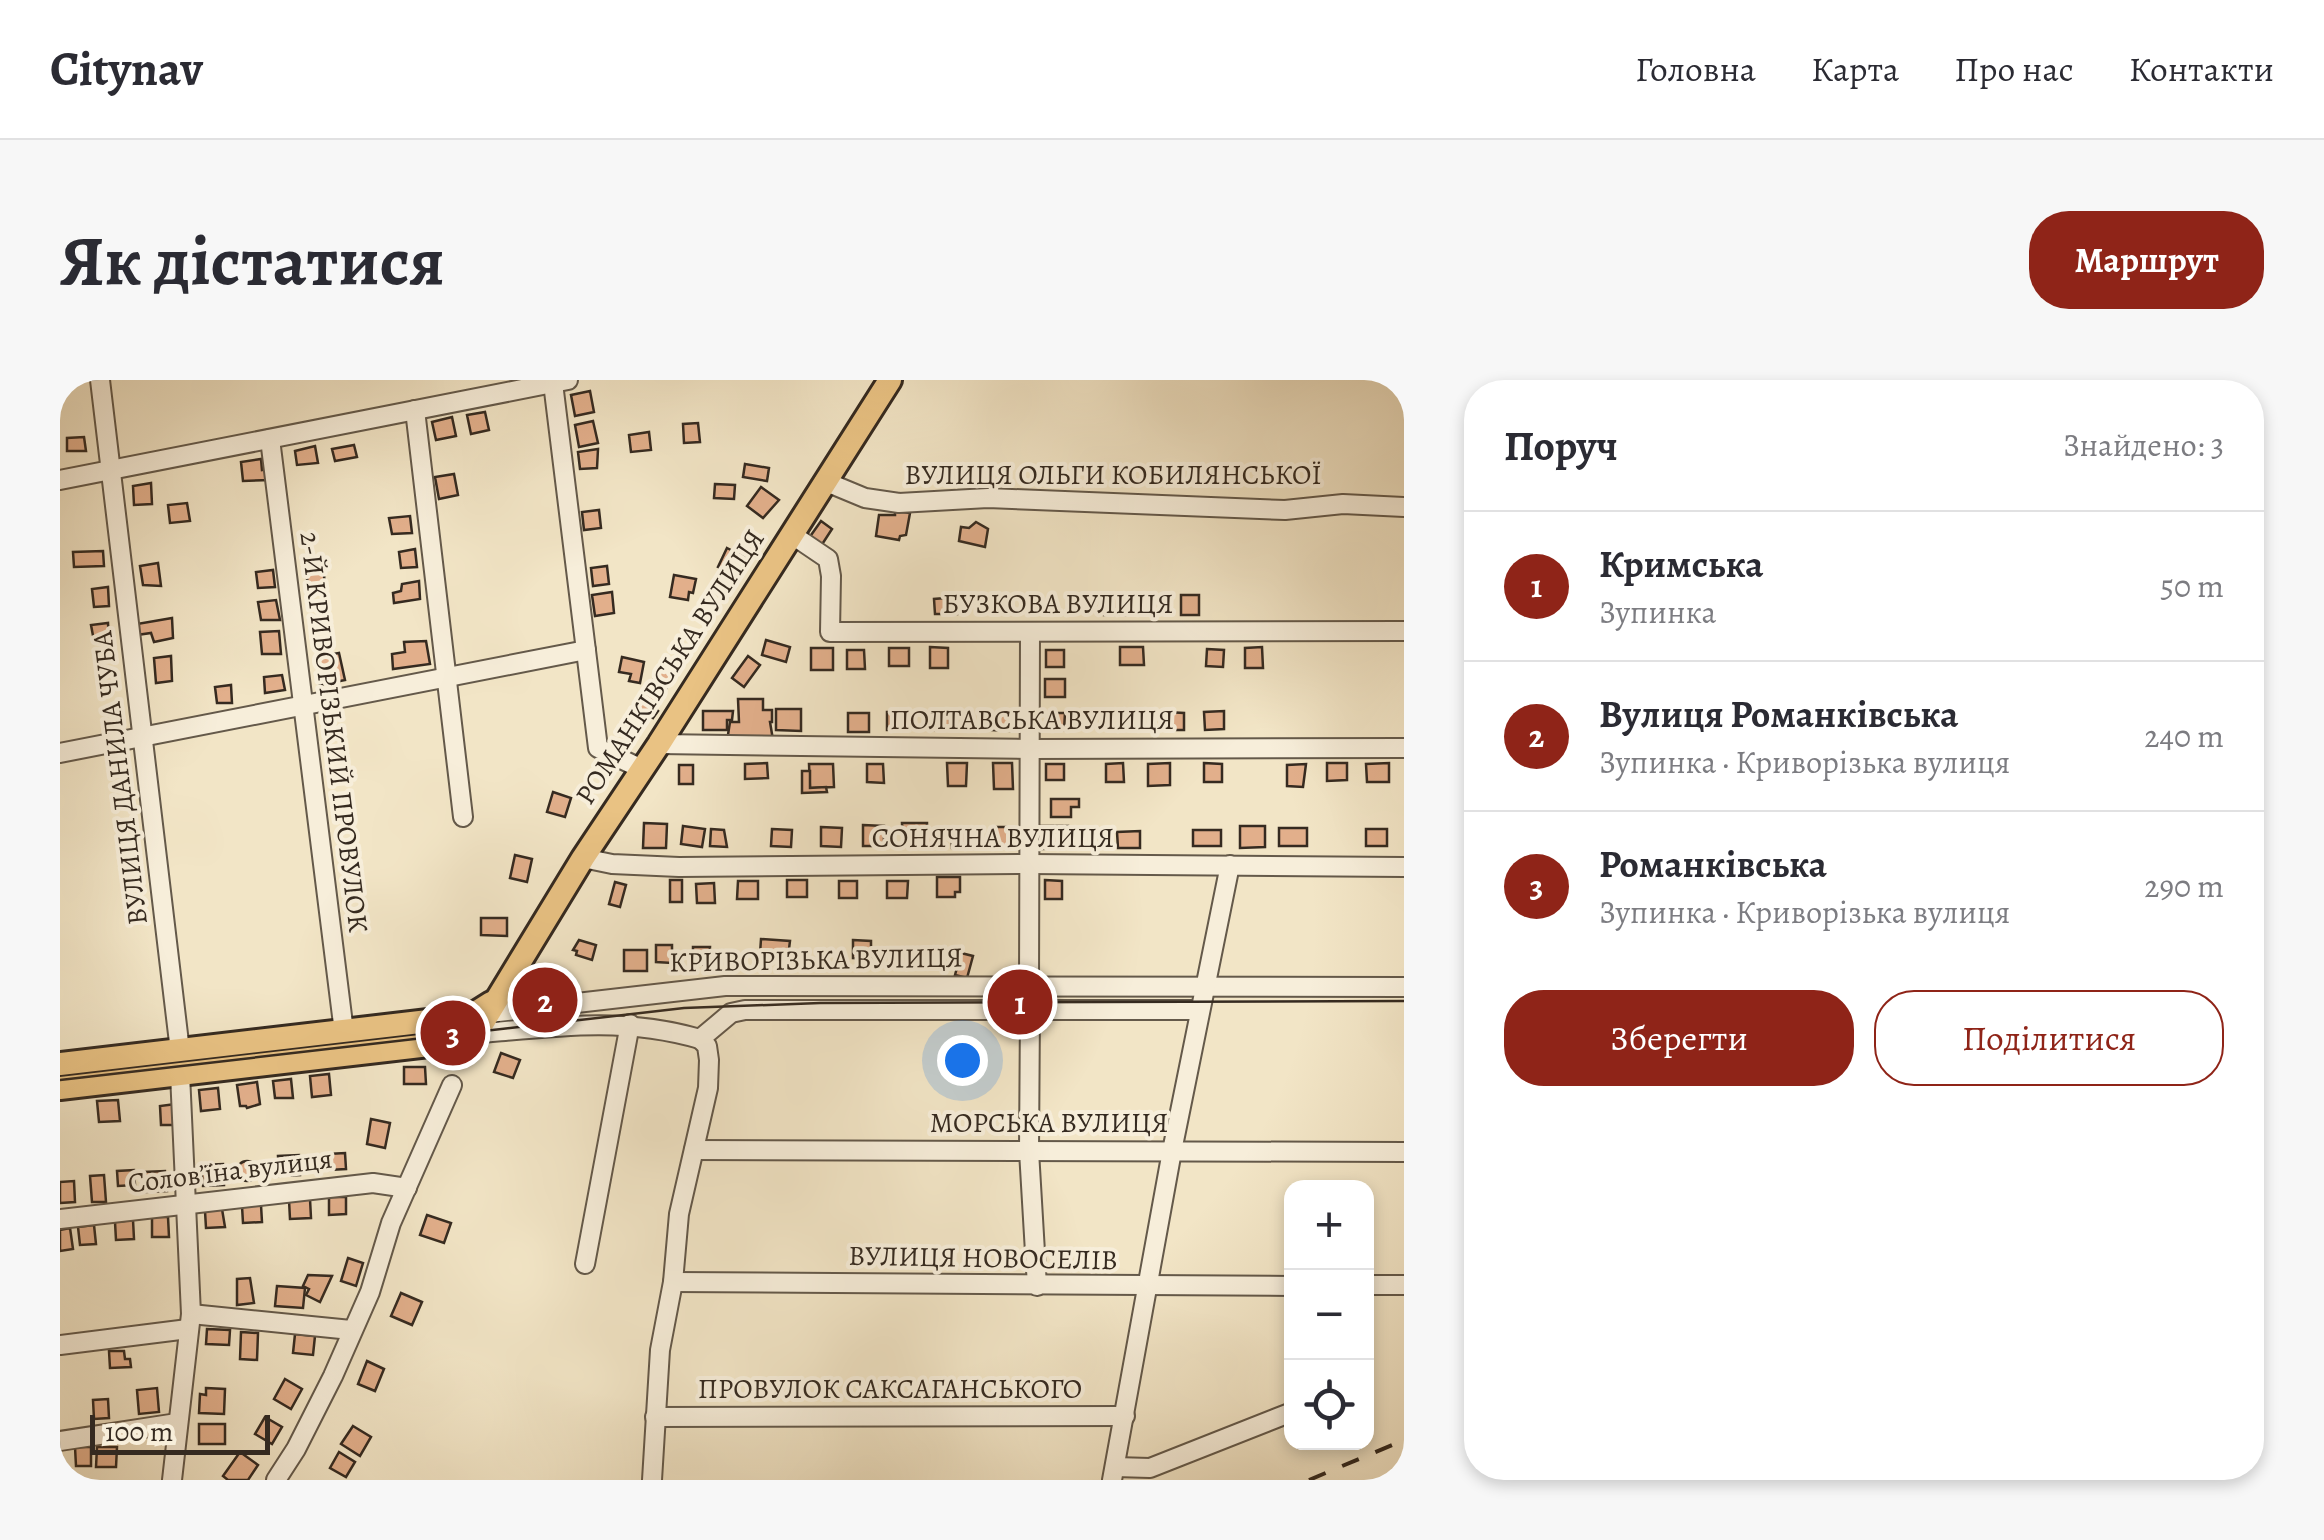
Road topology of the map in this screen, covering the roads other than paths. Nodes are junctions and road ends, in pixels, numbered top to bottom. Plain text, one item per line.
1 (100, 380) edge
2 (890, 380) edge
3 (560, 382) edge
4 (416, 410) junction
5 (270, 439) junction
6 (111, 470) junction
7 (60, 480) edge
8 (824, 481) junction
9 (1404, 507) edge
10 (791, 534) junction
11 (1404, 631) edge
12 (1030, 632) junction
13 (586, 650) junction
14 (447, 677) junction
15 (302, 706) junction
16 (142, 737) junction
17 (659, 744) junction
18 (1404, 748) edge
19 (1030, 749) junction
20 (60, 754) edge
21 (642, 769) junction
22 (464, 818) dead end
23 (584, 858) junction
24 (1029, 864) junction
25 (1230, 866) junction
26 (1404, 867) edge
27 (1029, 986) junction
28 (1404, 986) edge
29 (1204, 987) junction
30 (504, 990) joint
31 (1030, 1010) junction
32 (1200, 1010) junction
33 (478, 1021) junction
34 (630, 1024) junction
35 (344, 1032) junction
36 (700, 1039) junction
37 (180, 1062) junction
38 (60, 1064) edge
39 (452, 1084) dead end
40 (60, 1088) edge
41 (694, 1150) junction
42 (1030, 1151) junction
43 (1172, 1151) junction
44 (1404, 1152) edge
45 (407, 1188) junction
46 (186, 1203) junction
47 (60, 1219) edge
48 (585, 1264) dead end
49 (673, 1282) junction
50 (1404, 1285) edge
51 (1037, 1286) junction
52 (1284, 1286) edge
53 (1374, 1286) edge
54 (1148, 1287) junction
55 (190, 1322) junction
56 (352, 1330) junction
57 (60, 1345) edge
58 (1284, 1415) edge
59 (1125, 1416) junction
60 (655, 1417) junction
61 (177, 1423) junction
62 (60, 1441) edge
63 (1114, 1474) edge
64 (172, 1480) edge
65 (276, 1480) edge
66 (652, 1480) edge

1 - 6 street, ВУЛИЦЯ ДАНИЛА ЧУБА
2 - 8 main road, РОМАНКІВСЬКА ВУЛИЦЯ
3 - 4 street
3 - 13 street
4 - 5 street
4 - 14 street
5 - 6 street
5 - 15 street, 2-Й КРИВОРІЗЬКИЙ ПРОВУЛОК
6 - 7 street
6 - 16 street, ВУЛИЦЯ ДАНИЛА ЧУБА
8 - 9 street, ВУЛИЦЯ ОЛЬГИ КОБИЛЯНСЬКОЇ
8 - 10 main road, РОМАНКІВСЬКА ВУЛИЦЯ
10 - 12 street, БУЗКОВА ВУЛИЦЯ
10 - 17 main road, РОМАНКІВСЬКА ВУЛИЦЯ
11 - 12 street, БУЗКОВА ВУЛИЦЯ
12 - 19 street
13 - 14 street
13 - 21 street
14 - 15 street
14 - 22 street
15 - 16 street
15 - 35 street, 2-Й КРИВОРІЗЬКИЙ ПРОВУЛОК
16 - 20 street
16 - 37 street, ВУЛИЦЯ ДАНИЛА ЧУБА
17 - 19 street, ПОЛТАВСЬКА ВУЛИЦЯ
17 - 21 main road, РОМАНКІВСЬКА ВУЛИЦЯ
18 - 19 street, ПОЛТАВСЬКА ВУЛИЦЯ
19 - 24 street
21 - 23 main road, РОМАНКІВСЬКА ВУЛИЦЯ
23 - 24 street, СОНЯЧНА ВУЛИЦЯ
23 - 30 main road, РОМАНКІВСЬКА ВУЛИЦЯ
24 - 25 street, СОНЯЧНА ВУЛИЦЯ
24 - 27 street
25 - 26 street, СОНЯЧНА ВУЛИЦЯ
25 - 29 street
27 - 29 street, КРИВОРІЗЬКА ВУЛИЦЯ
27 - 33 street, КРИВОРІЗЬКА ВУЛИЦЯ
28 - 29 street, КРИВОРІЗЬКА ВУЛИЦЯ
29 - 32 street
30 - 33 main road, КРИВОРІЗЬКА ВУЛИЦЯ
31 - 32 street
31 - 36 street
31 - 42 street
32 - 43 street
33 - 34 street
33 - 35 main road, КРИВОРІЗЬКА ВУЛИЦЯ
33 - 37 main road, КРИВОРІЗЬКА ВУЛИЦЯ
34 - 36 street
34 - 48 street
35 - 37 main road, КРИВОРІЗЬКА ВУЛИЦЯ
36 - 41 street
37 - 38 main road, КРИВОРІЗЬКА ВУЛИЦЯ
37 - 40 main road, КРИВОРІЗЬКА ВУЛИЦЯ
37 - 46 street, ВУЛИЦЯ ДАНИЛА ЧУБА
39 - 45 street
41 - 42 street, МОРСЬКА ВУЛИЦЯ
41 - 49 street
42 - 43 street, МОРСЬКА ВУЛИЦЯ
42 - 51 street
43 - 44 street, МОРСЬКА ВУЛИЦЯ
43 - 54 street
45 - 46 street, Соловʼїна вулиця
45 - 56 street
46 - 47 street, Соловʼїна вулиця
46 - 55 street, ВУЛИЦЯ ДАНИЛА ЧУБА
49 - 51 street, ВУЛИЦЯ НОВОСЕЛІВ
49 - 60 street
50 - 53 street
51 - 54 street, ВУЛИЦЯ НОВОСЕЛІВ
52 - 54 street, ВУЛИЦЯ НОВОСЕЛІВ
54 - 59 street
55 - 56 street
55 - 57 street
55 - 61 street, ВУЛИЦЯ ДАНИЛА ЧУБА
56 - 65 street
58 - 63 street
59 - 60 street, ПРОВУЛОК САКСАГАНСЬКОГО
59 - 63 street
60 - 66 street
61 - 62 street
61 - 64 street, ВУЛИЦЯ ДАНИЛА ЧУБА

